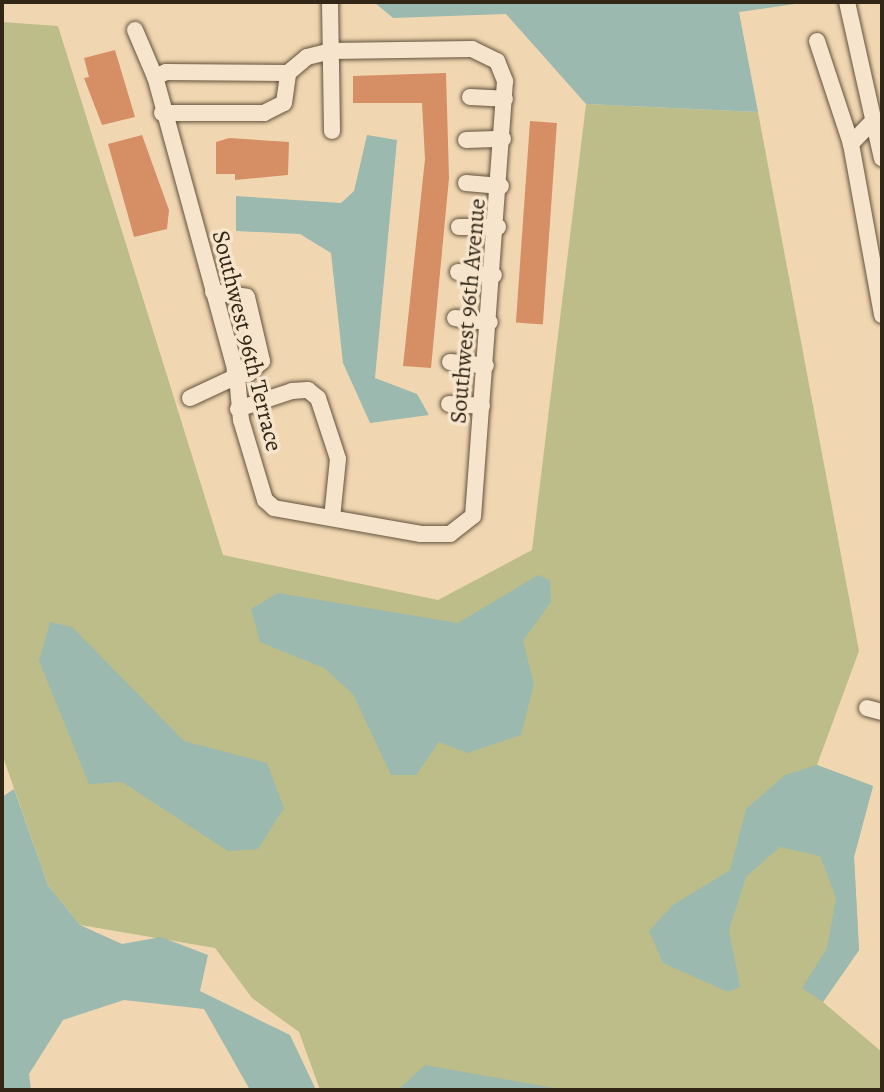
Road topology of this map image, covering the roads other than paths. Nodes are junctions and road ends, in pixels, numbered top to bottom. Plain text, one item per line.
1 (330, 2) edge
2 (847, 2) edge
3 (135, 30) dead end
4 (817, 41) dead end
5 (331, 51) junction
6 (288, 73) junction
7 (155, 78) junction
8 (470, 97) dead end
9 (505, 99) junction
10 (162, 113) junction
11 (870, 124) junction
12 (332, 131) dead end
13 (503, 139) junction
14 (466, 140) dead end
15 (851, 144) junction
16 (882, 158) edge
17 (466, 183) dead end
18 (501, 186) junction
19 (459, 227) dead end
20 (498, 227) junction
21 (458, 272) dead end
22 (494, 275) junction
23 (213, 292) junction
24 (882, 315) edge
25 (455, 318) dead end
26 (490, 321) junction
27 (450, 362) dead end
28 (486, 366) junction
29 (236, 373) junction
30 (190, 398) dead end
31 (449, 404) dead end
32 (482, 406) junction
33 (238, 409) junction
34 (265, 500) joint
35 (332, 518) junction

1 - 5 street
2 - 11 street
3 - 7 street, Southwest 96th Terrace
4 - 15 street
5 - 6 street
5 - 9 street, Southwest 96th Avenue
5 - 12 street
6 - 7 street
6 - 10 street
7 - 10 street, Southwest 96th Terrace
8 - 9 street
9 - 13 street, Southwest 96th Avenue
10 - 23 street, Southwest 96th Terrace
11 - 15 street
11 - 16 street
13 - 14 street
13 - 18 street, Southwest 96th Avenue
15 - 24 street
17 - 18 street
18 - 20 street, Southwest 96th Avenue
19 - 20 street
20 - 22 street, Southwest 96th Avenue
21 - 22 street
22 - 26 street, Southwest 96th Avenue
23 - 29 street, Southwest 96th Terrace
23 - 29 street
25 - 26 street
26 - 28 street, Southwest 96th Avenue
27 - 28 street
28 - 32 street, Southwest 96th Avenue
29 - 30 street
29 - 33 street, Southwest 96th Terrace
31 - 32 street
32 - 35 street, Southwest 96th Avenue
33 - 34 street, Southwest 96th Terrace
33 - 35 street
34 - 35 street, Southwest 96th Avenue

